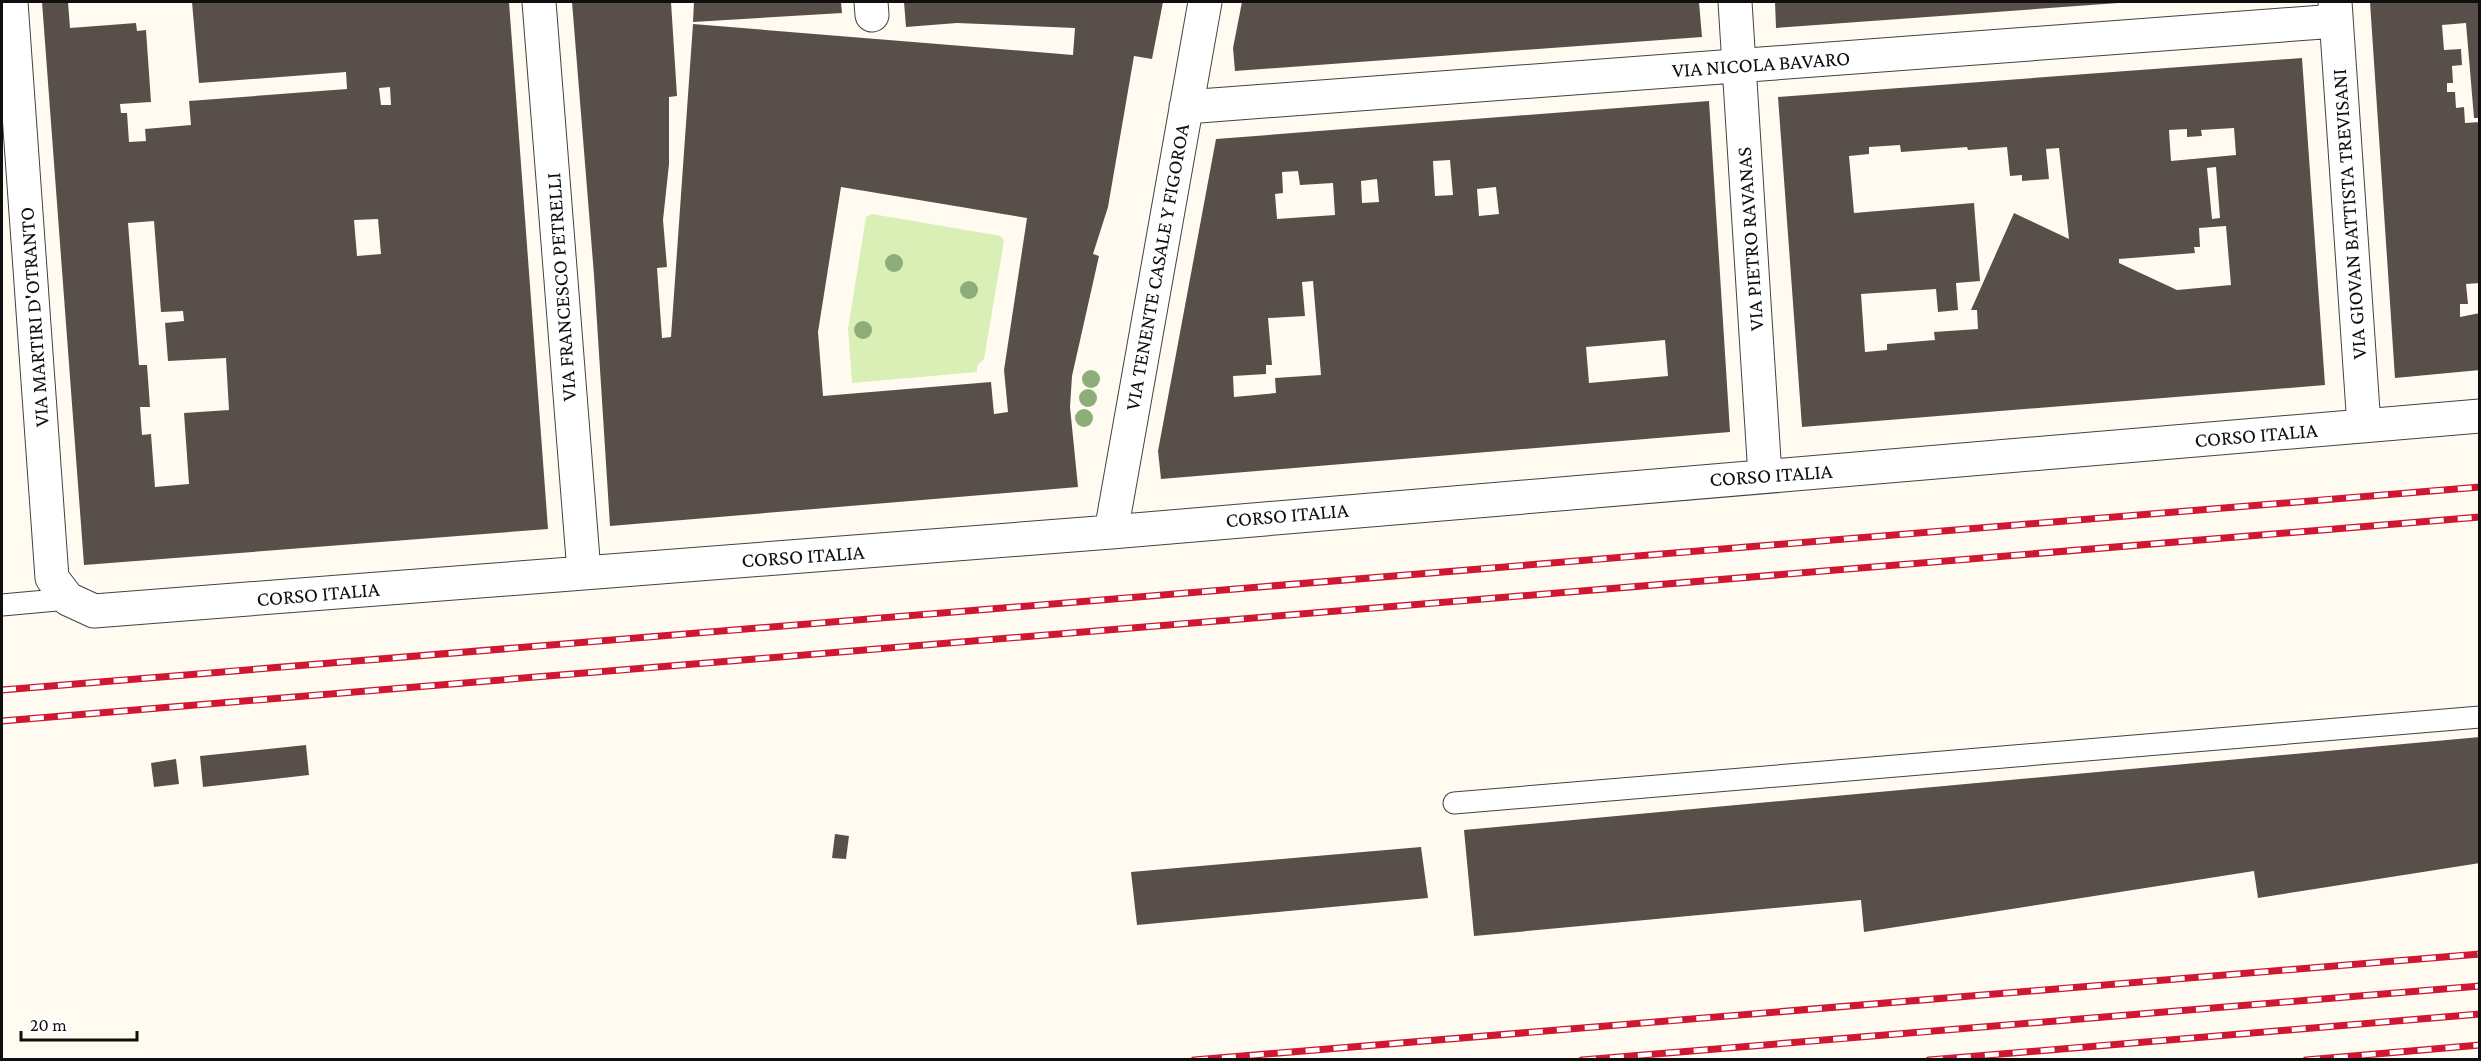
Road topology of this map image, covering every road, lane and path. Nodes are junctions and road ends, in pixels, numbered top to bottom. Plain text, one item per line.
1 (11, 2) edge
2 (538, 2) edge
3 (1205, 2) edge
4 (1735, 2) edge
5 (2336, 11) edge
6 (1739, 65) junction
7 (1186, 107) junction
8 (2480, 416) edge
9 (2364, 426) junction
10 (1765, 476) junction
11 (1111, 532) junction
12 (584, 572) junction
13 (2, 605) edge
14 (81, 605) junction
15 (2480, 717) edge
16 (1454, 803) dead end

1 - 14 street, VIA MARTIRI D'OTRANTO
2 - 12 street, VIA FRANCESCO PETRELLI
3 - 7 street, VIA TENENTE CASALE Y FIGOROA
4 - 6 street, VIA PIETRO RAVANAS
5 - 6 street, VIA NICOLA BAVARO
5 - 9 street, VIA GIOVAN BATTISTA TREVISANI
6 - 7 street, VIA NICOLA BAVARO
6 - 10 street, VIA PIETRO RAVANAS
7 - 11 street, VIA TENENTE CASALE Y FIGOROA
8 - 9 street, CORSO ITALIA
9 - 10 street, CORSO ITALIA
10 - 11 street, CORSO ITALIA
11 - 12 street, CORSO ITALIA
12 - 14 street, CORSO ITALIA
13 - 14 lane
15 - 16 lane

